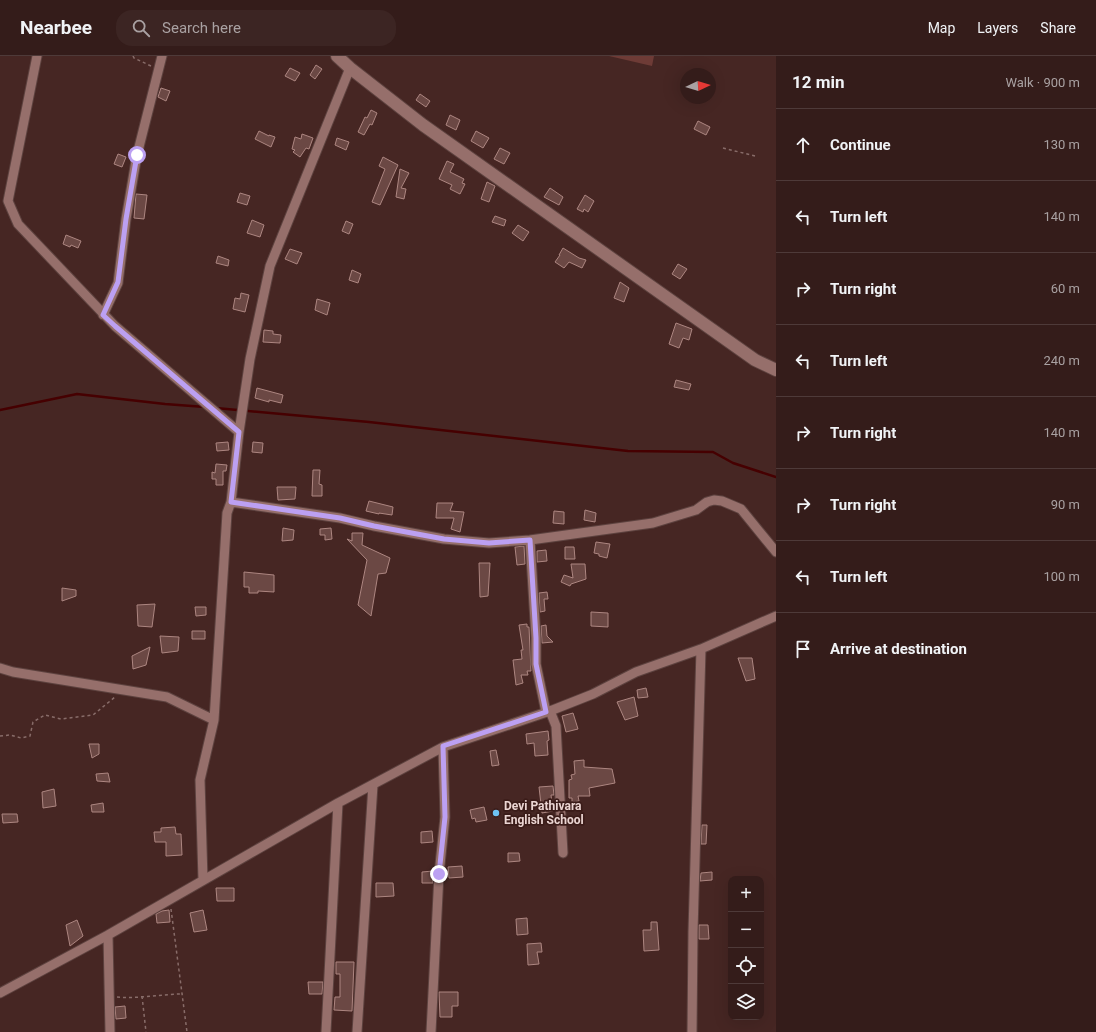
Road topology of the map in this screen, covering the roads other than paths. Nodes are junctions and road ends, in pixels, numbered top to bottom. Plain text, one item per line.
1 (37, 56) edge
2 (162, 56) edge
3 (337, 56) edge
4 (350, 68) junction
5 (103, 315) junction
6 (776, 370) edge
7 (239, 432) junction
8 (231, 502) junction
9 (530, 540) junction
10 (776, 552) edge
11 (776, 616) edge
12 (701, 649) junction
13 (0, 668) edge
14 (548, 711) junction
15 (214, 720) junction
16 (443, 746) junction
17 (373, 785) junction
18 (338, 803) junction
19 (563, 853) dead end
20 (203, 880) junction
21 (108, 935) junction
22 (0, 993) edge
23 (110, 1032) edge
24 (326, 1032) edge
25 (358, 1032) edge
26 (431, 1032) edge
27 (692, 1032) edge

1 - 5 street
2 - 5 street
3 - 4 street
4 - 6 street
4 - 7 street
5 - 7 street
7 - 8 street
8 - 9 street
8 - 15 street
9 - 10 street
9 - 14 street
11 - 12 street
12 - 14 street
12 - 27 street
13 - 15 street
14 - 16 street
14 - 19 street
15 - 20 street
16 - 17 street
16 - 26 street
17 - 18 street
17 - 25 street
18 - 20 street
18 - 24 street
20 - 21 street
21 - 22 street
21 - 23 street

